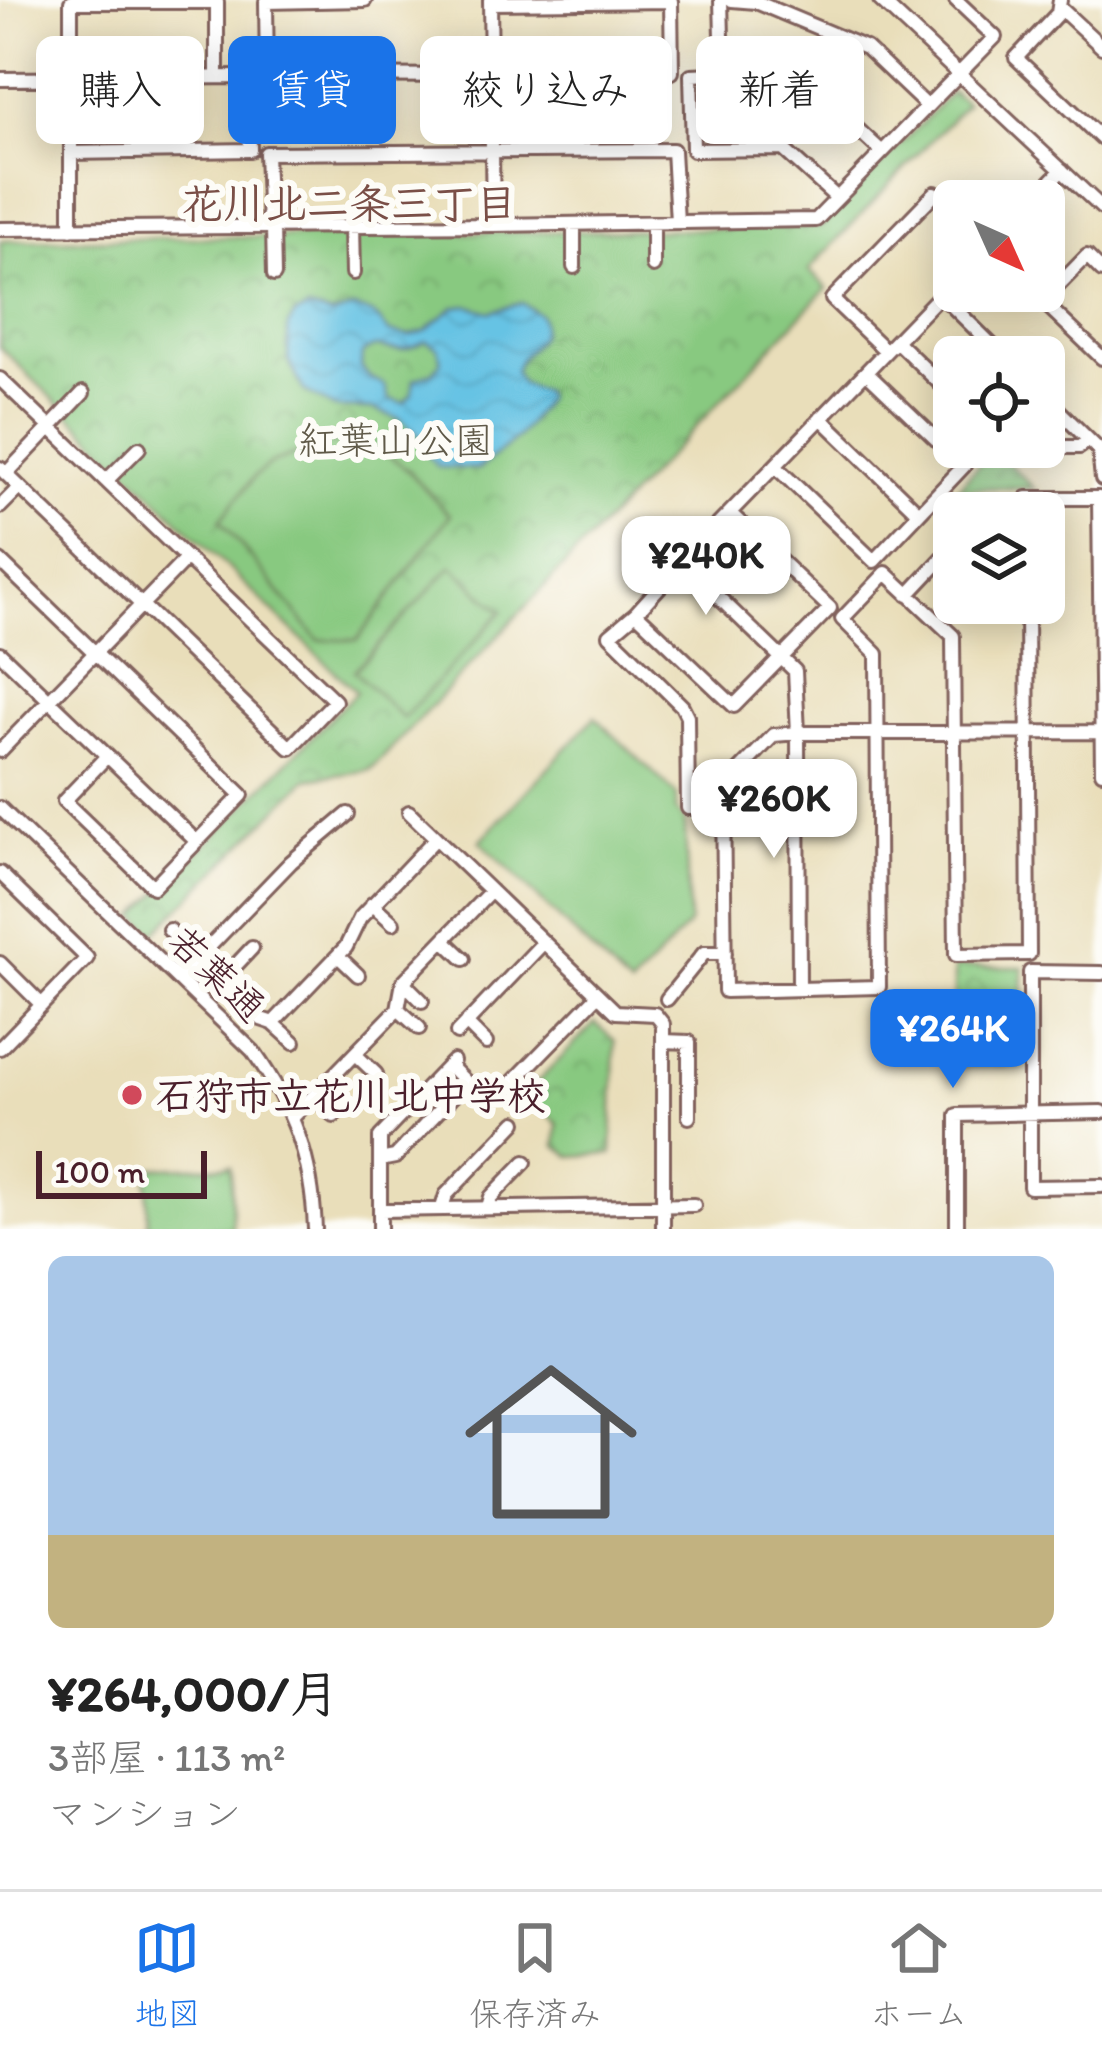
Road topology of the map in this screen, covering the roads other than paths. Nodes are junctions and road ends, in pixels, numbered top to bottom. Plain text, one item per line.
1 (364, 0) edge
2 (721, 0) edge
3 (732, 0) edge
4 (880, 0) edge
5 (956, 0) edge
6 (490, 2) edge
7 (1060, 4) edge
8 (71, 36) edge
9 (490, 36) edge
10 (671, 36) edge
11 (722, 36) edge
12 (1102, 47) edge
13 (960, 73) junction
14 (696, 75) edge
15 (420, 76) edge
16 (204, 77) edge
17 (217, 77) junction
18 (0, 79) edge
19 (36, 79) edge
20 (927, 106) junction
21 (864, 135) edge
22 (1102, 139) edge
23 (71, 144) edge
24 (492, 144) edge
25 (492, 152) junction
26 (882, 152) junction
27 (71, 153) junction
28 (1062, 170) junction
29 (1052, 180) edge
30 (933, 195) edge
31 (837, 198) junction
32 (1102, 208) edge
33 (677, 222) junction
34 (653, 223) junction
35 (574, 224) junction
36 (493, 225) junction
37 (352, 226) junction
38 (271, 227) junction
39 (71, 229) junction
40 (0, 230) edge
41 (574, 266) dead end
42 (653, 266) dead end
43 (1102, 272) edge
44 (353, 273) dead end
45 (1065, 274) edge
46 (274, 275) dead end
47 (933, 303) edge
48 (958, 312) edge
49 (1055, 312) edge
50 (983, 336) edge
51 (891, 346) junction
52 (1102, 358) edge
53 (866, 372) junction
54 (0, 379) edge
55 (933, 380) edge
56 (83, 393) dead end
57 (1065, 417) edge
58 (821, 418) junction
59 (50, 427) junction
60 (1088, 440) junction
61 (139, 448) dead end
62 (1065, 448) edge
63 (775, 466) junction
64 (3, 471) edge
65 (1102, 479) edge
66 (106, 481) junction
67 (20, 487) junction
68 (1065, 498) edge
69 (0, 507) edge
70 (730, 513) junction
71 (919, 513) junction
72 (187, 558) junction
73 (0, 561) edge
74 (682, 562) junction
75 (933, 568) edge
76 (908, 595) junction
77 (141, 604) junction
78 (635, 613) junction
79 (1028, 624) edge
80 (94, 652) junction
81 (0, 653) edge
82 (782, 658) junction
83 (49, 700) junction
84 (1028, 732) junction
85 (1102, 732) edge
86 (798, 733) junction
87 (876, 733) junction
88 (951, 733) junction
89 (0, 752) edge
90 (107, 756) junction
91 (1102, 772) edge
92 (0, 808) edge
93 (724, 808) junction
94 (409, 812) dead end
95 (348, 814) dead end
96 (436, 838) junction
97 (197, 842) junction
98 (0, 873) edge
99 (491, 891) junction
100 (372, 904) junction
101 (393, 923) dead end
102 (169, 931) dead end
103 (444, 940) junction
104 (544, 943) junction
105 (252, 948) dead end
106 (724, 953) junction
107 (338, 956) junction
108 (198, 958) junction
109 (464, 959) dead end
110 (0, 963) edge
111 (1102, 973) edge
112 (358, 975) dead end
113 (178, 979) junction
114 (221, 981) junction
115 (403, 982) junction
116 (799, 989) junction
117 (598, 995) junction
118 (667, 999) dead end
119 (422, 1001) dead end
120 (42, 1005) junction
121 (398, 1009) junction
122 (273, 1022) junction
123 (419, 1028) dead end
124 (663, 1041) junction
125 (293, 1042) dead end
126 (486, 1042) dead end
127 (0, 1048) edge
128 (355, 1054) junction
129 (376, 1074) dead end
130 (509, 1086) dead end
131 (314, 1096) junction
132 (1102, 1112) edge
133 (1030, 1114) junction
134 (334, 1116) dead end
135 (689, 1117) dead end
136 (292, 1118) junction
137 (516, 1122) dead end
138 (380, 1160) junction
139 (524, 1162) dead end
140 (1102, 1186) edge
141 (663, 1205) junction
142 (694, 1205) dead end
143 (488, 1207) junction
144 (442, 1208) junction
145 (380, 1210) junction
146 (315, 1229) edge
147 (380, 1229) edge
148 (663, 1229) edge
149 (957, 1229) edge

1 - 15 street
2 - 11 street
3 - 20 street
4 - 13 street
5 - 13 street
6 - 9 street
6 - 10 street
7 - 12 street
7 - 22 street
8 - 17 street
13 - 20 street
13 - 28 street
14 - 31 street
16 - 17 street
17 - 27 street
18 - 19 street
20 - 26 street
21 - 26 street
23 - 27 street
24 - 25 street
25 - 33 street
25 - 36 street
25 - 38 street
26 - 31 street
27 - 39 street
28 - 29 street
28 - 32 street
30 - 51 street
31 - 33 street
33 - 34 street
34 - 35 street
34 - 42 street
35 - 36 street
35 - 41 street
36 - 37 street
37 - 38 street
37 - 44 street
38 - 39 street
38 - 46 street
39 - 40 street
43 - 45 street
47 - 51 street
48 - 50 street
49 - 52 street
51 - 53 street
51 - 55 street
53 - 58 street
53 - 71 street
54 - 59 street
56 - 59 street
57 - 60 street
58 - 63 street
58 - 71 street
59 - 64 street
59 - 66 street
60 - 62 street
60 - 65 street
61 - 66 street
63 - 70 street
63 - 71 street
64 - 67 street
66 - 72 street
67 - 69 street
67 - 77 street
68 - 85 street
70 - 74 street
70 - 82 street
72 - 77 street
72 - 77 street
73 - 80 street
74 - 78 street
74 - 82 street
75 - 76 street
76 - 87 street
76 - 88 street
77 - 80 street
78 - 82 street
78 - 93 street
79 - 84 street
80 - 83 street
80 - 97 street
81 - 83 street
82 - 86 street
83 - 89 street
83 - 90 street
84 - 85 street
84 - 88 street
84 - 88 street
85 - 91 street
86 - 87 street
86 - 93 street
86 - 116 street
87 - 88 street
87 - 116 street
90 - 97 street
90 - 97 street
92 - 113 street, 若葉通
93 - 106 street
94 - 96 street
95 - 108 street
96 - 99 street
96 - 100 street
98 - 120 street
99 - 103 street
99 - 104 street
100 - 101 street
100 - 107 street
102 - 108 street
103 - 109 street
103 - 115 street
104 - 117 street
104 - 126 street
105 - 114 street
106 - 116 street
106 - 118 street
107 - 112 street
107 - 122 street
108 - 113 street
108 - 114 street
110 - 120 street
111 - 133 street
113 - 136 street, 若葉通
114 - 122 street
115 - 119 street
115 - 121 street
117 - 124 street
117 - 130 street
120 - 127 street
121 - 123 street
121 - 128 street
122 - 125 street
124 - 135 street
124 - 141 street
128 - 129 street
128 - 131 street
131 - 134 street
131 - 136 street
132 - 133 street
133 - 140 street
133 - 149 street
136 - 146 street, 若葉通
137 - 144 street
138 - 138 street
138 - 145 street
139 - 143 street
141 - 142 street
141 - 143 street
141 - 148 street
143 - 144 street
144 - 145 street
145 - 147 street

